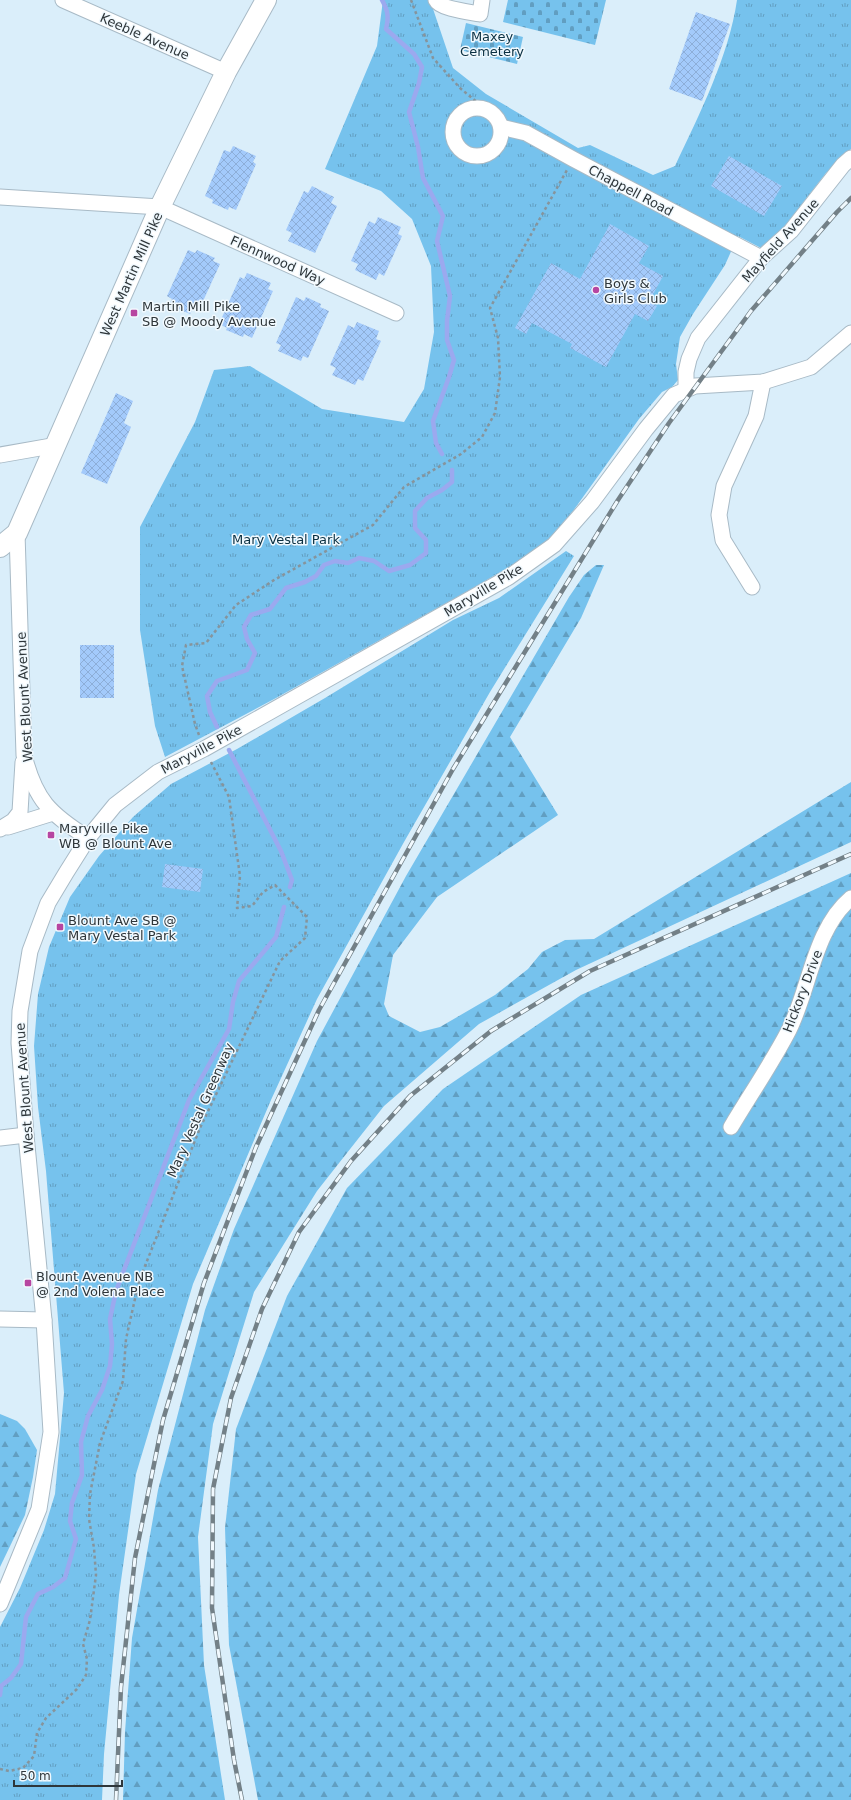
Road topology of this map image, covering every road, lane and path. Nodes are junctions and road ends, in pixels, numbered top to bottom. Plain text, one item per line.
1 (63, 0) edge
2 (266, 0) edge
3 (411, 0) edge
4 (436, 0) edge
5 (482, 0) edge
6 (226, 72) junction
7 (485, 109) junction
8 (501, 127) junction
9 (851, 158) edge
10 (573, 159) junction
11 (0, 197) edge
12 (160, 207) junction
13 (761, 258) junction
14 (396, 313) dead end
15 (851, 333) edge
16 (763, 382) junction
17 (686, 388) junction
18 (57, 445) junction
19 (0, 454) edge
20 (17, 533) junction
21 (0, 547) edge
22 (752, 587) dead end
23 (204, 749) junction
24 (24, 755) junction
25 (53, 813) junction
26 (0, 830) edge
27 (88, 838) junction
28 (851, 898) edge
29 (731, 1128) dead end
30 (26, 1135) junction
31 (0, 1138) edge
32 (0, 1319) edge
33 (44, 1320) junction
34 (0, 1604) edge
35 (0, 1769) edge

1 - 6 street, Keeble Avenue
2 - 6 main road, West Martin Mill Pike
3 - 7 path
4 - 5 street
6 - 12 main road, West Martin Mill Pike
7 - 8 street
7 - 8 street
8 - 10 street, Chappell Road
9 - 13 street, Mayfield Avenue
10 - 13 street, Chappell Road
10 - 23 path
11 - 12 street
12 - 14 street, Flennwood Way
12 - 18 main road, West Martin Mill Pike
13 - 17 street, Mayfield Avenue
15 - 16 street, Maryville Pike
16 - 17 street, Maryville Pike
16 - 22 street
17 - 23 street, Maryville Pike
18 - 19 street
18 - 20 main road, West Martin Mill Pike
20 - 21 main road, West Martin Mill Pike
20 - 24 street, West Blount Avenue
23 - 27 street, Maryville Pike
23 - 35 path, Mary Vestal Greenway
24 - 25 street, West Blount Avenue
24 - 26 street
25 - 26 street
25 - 27 street, West Blount Avenue
27 - 30 street, West Blount Avenue
28 - 29 street, Hickory Drive
30 - 31 street
30 - 33 street, West Blount Avenue
32 - 33 street
33 - 34 street, West Blount Avenue

